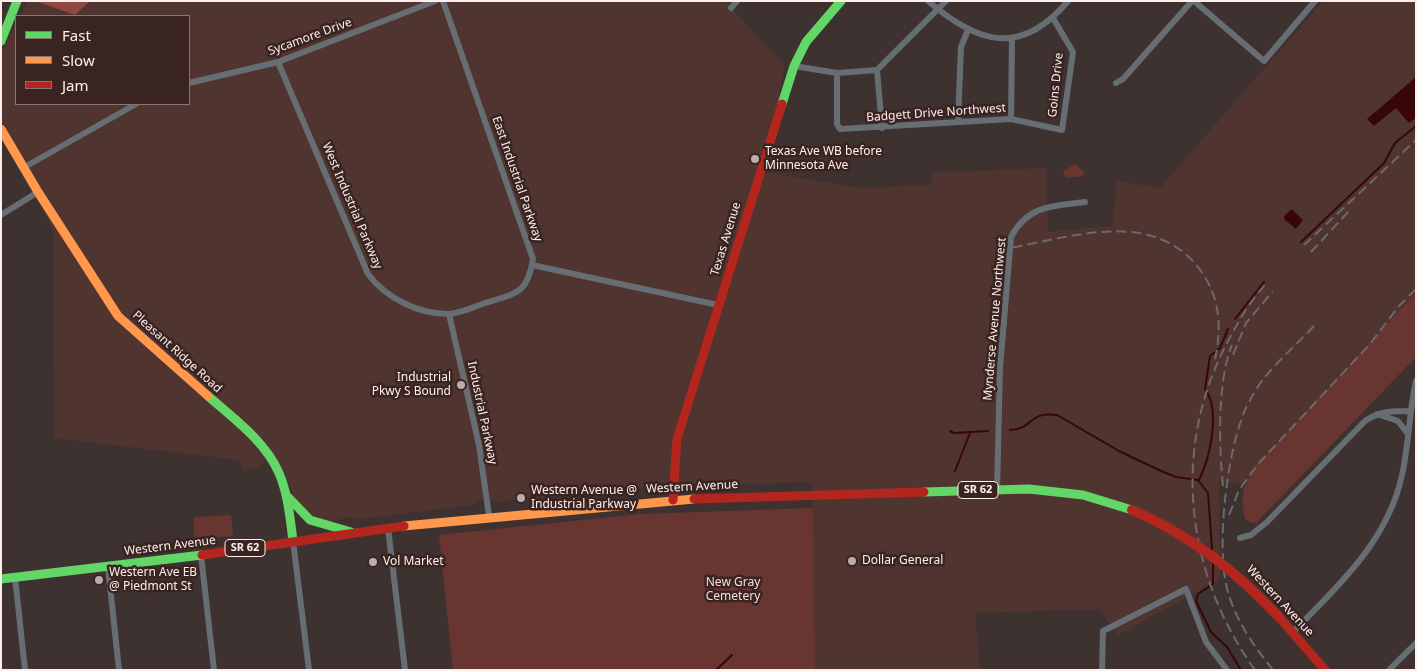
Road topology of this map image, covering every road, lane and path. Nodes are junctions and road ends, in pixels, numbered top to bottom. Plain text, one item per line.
1 (18, 1) edge
2 (435, 1) edge
3 (443, 1) edge
4 (737, 1) edge
5 (841, 1) edge
6 (928, 1) edge
7 (946, 1) edge
8 (1068, 1) edge
9 (1193, 1) edge
10 (1315, 1) edge
11 (731, 8) dead end
12 (938, 10) junction
13 (1053, 18) junction
14 (968, 30) junction
15 (1012, 38) junction
16 (1, 41) edge
17 (278, 62) junction
18 (794, 66) junction
19 (877, 70) junction
20 (836, 73) junction
21 (190, 83) edge
22 (1116, 83) dead end
23 (134, 105) edge
24 (1011, 119) junction
25 (958, 121) junction
26 (882, 128) junction
27 (1, 130) edge
28 (1062, 130) joint
29 (23, 168) junction
30 (38, 192) junction
31 (1085, 202) dead end
32 (1, 215) edge
33 (532, 265) junction
34 (718, 305) junction
35 (449, 314) junction
36 (1416, 381) edge
37 (1410, 411) junction
38 (1376, 414) junction
39 (1408, 434) junction
40 (997, 490) junction
41 (286, 494) junction
42 (673, 500) junction
43 (489, 516) junction
44 (388, 528) junction
45 (351, 532) junction
46 (1240, 538) dead end
47 (293, 541) junction
48 (201, 555) junction
49 (108, 567) junction
50 (14, 577) junction
51 (1, 579) edge
52 (1293, 632) junction
53 (1416, 643) edge
54 (25, 670) edge
55 (119, 670) edge
56 (214, 670) edge
57 (309, 670) edge
58 (405, 670) edge
59 (1102, 670) edge
60 (1227, 670) edge
61 (1325, 670) edge
62 (1389, 670) edge

1 - 16 main road
2 - 17 street, Sycamore Drive
3 - 33 street, East Industrial Parkway
4 - 11 street
5 - 18 main road, Texas Avenue
6 - 12 street
7 - 12 street
8 - 13 street
9 - 10 street
9 - 22 street
12 - 14 street
12 - 19 street
13 - 15 street
13 - 28 street, Goins Drive
14 - 15 street
14 - 25 street
15 - 24 street
17 - 21 street, Sycamore Drive
17 - 35 street, West Industrial Parkway
18 - 20 street
18 - 34 main road, Texas Avenue
19 - 20 street
19 - 26 street
20 - 26 street, Badgett Drive Northwest
23 - 29 street
24 - 25 street, Badgett Drive Northwest
24 - 28 street, Badgett Drive Northwest
25 - 26 street, Badgett Drive Northwest
27 - 29 main road, Pleasant Ridge Road
29 - 30 main road, Pleasant Ridge Road
30 - 32 street
30 - 41 main road, Pleasant Ridge Road
31 - 40 street, Mynderse Avenue Northwest
33 - 34 street
33 - 35 street
34 - 42 main road, Texas Avenue
35 - 43 street, Industrial Parkway
36 - 37 street
37 - 38 street
37 - 39 street
38 - 39 street
38 - 46 street
39 - 52 street
40 - 42 main road, Western Avenue / SR 62
40 - 52 main road, Western Avenue / SR 62, bridge
41 - 45 main road
41 - 47 main road, Pleasant Ridge Road
42 - 43 main road, Western Avenue / SR 62
43 - 44 main road, Western Avenue / SR 62
44 - 45 main road, Western Avenue / SR 62
44 - 58 street
45 - 47 main road, Western Avenue / SR 62
47 - 48 main road, Western Avenue / SR 62
47 - 57 street
48 - 49 main road, Western Avenue / SR 62
48 - 56 street
49 - 50 main road, Western Avenue / SR 62
49 - 55 street
50 - 51 main road, Western Avenue / SR 62
50 - 54 street
52 - 61 main road, Western Avenue / SR 62
53 - 62 street
59 - 60 street

